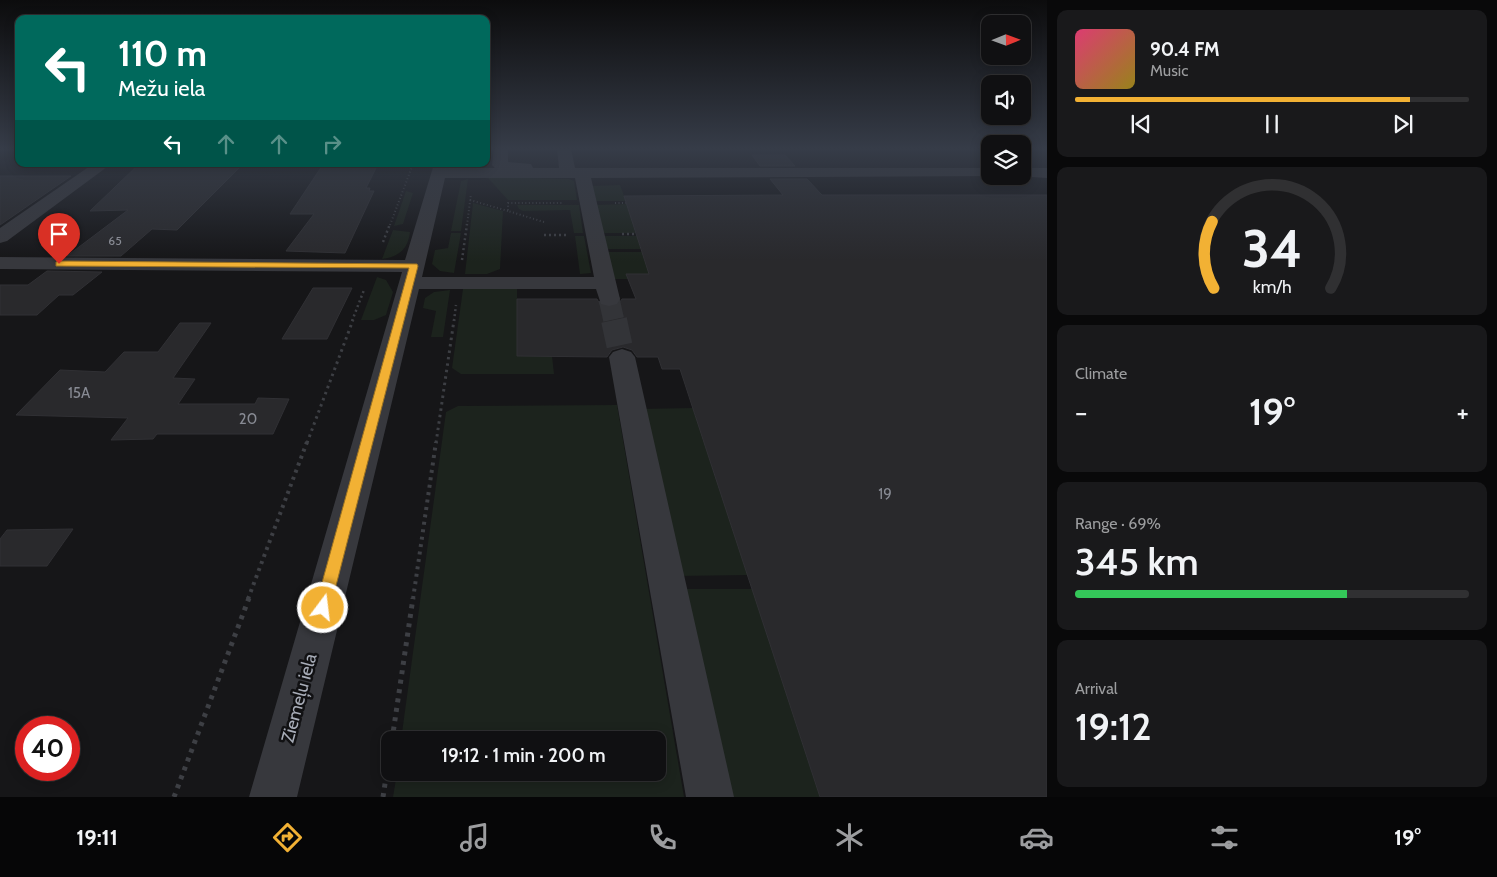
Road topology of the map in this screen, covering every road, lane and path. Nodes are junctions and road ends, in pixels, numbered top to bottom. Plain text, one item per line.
1 (72, 186) edge
2 (420, 186) edge
3 (428, 186) edge
4 (472, 186) edge
5 (579, 186) edge
6 (470, 200) junction
7 (588, 203) junction
8 (626, 203) dead end
9 (508, 211) junction
10 (544, 222) dead end
11 (0, 237) edge
12 (0, 264) edge
13 (373, 266) junction
14 (412, 274) junction
15 (459, 283) junction
16 (622, 357) tunnel mouth
17 (393, 731) edge
18 (385, 781) edge
19 (174, 797) edge
20 (273, 797) edge
21 (383, 797) edge
22 (710, 797) edge

1 - 11 street
2 - 13 path
3 - 14 street, Ziemeļu iela
4 - 6 path
5 - 7 street
6 - 9 path
6 - 15 path
7 - 8 path
7 - 9 path
7 - 15 street
9 - 10 path
12 - 13 street
13 - 14 street
13 - 19 path
14 - 15 street
14 - 20 street, Ziemeļu iela
15 - 17 path
16 - 22 street
18 - 21 path

